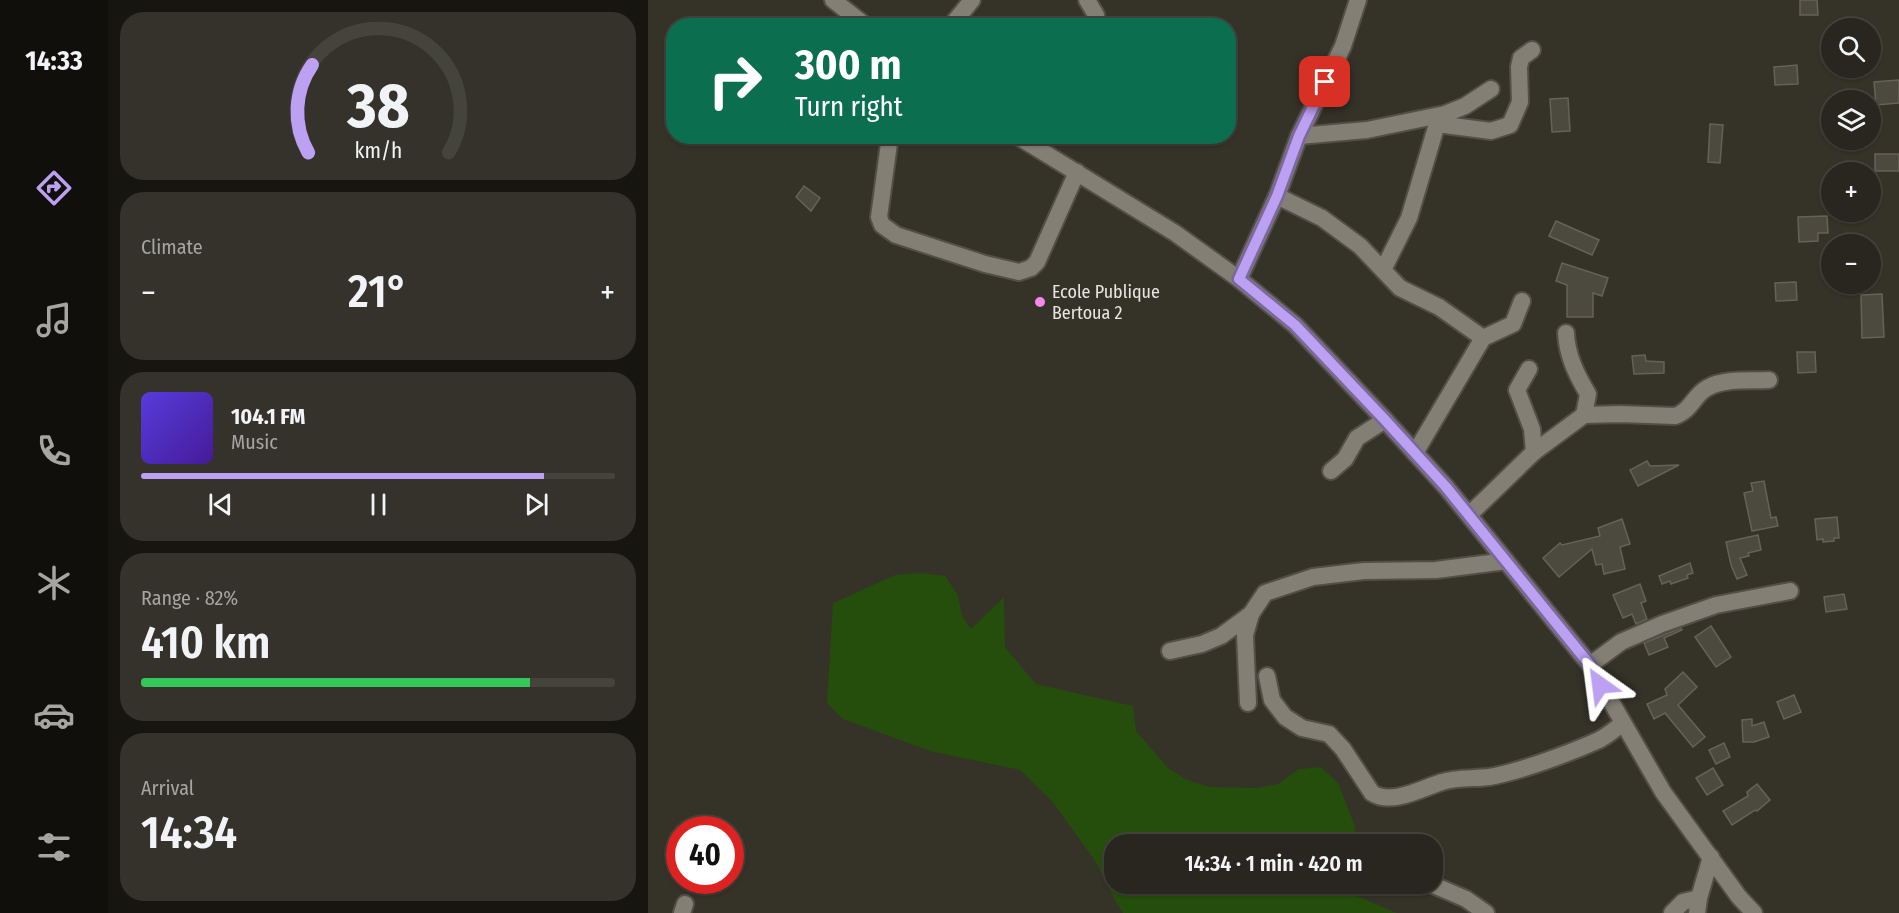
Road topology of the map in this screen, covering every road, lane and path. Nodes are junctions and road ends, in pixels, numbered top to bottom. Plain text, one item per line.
1 (833, 0) edge
2 (972, 0) edge
3 (1087, 0) edge
4 (1358, 0) edge
5 (1096, 15) dead end
6 (856, 18) edge
7 (957, 18) edge
8 (1532, 50) dead end
9 (1491, 89) dead end
10 (1299, 136) junction
11 (889, 144) edge
12 (1030, 144) edge
13 (1077, 172) junction
14 (1277, 196) junction
15 (1383, 270) junction
16 (1239, 279) junction
17 (1522, 301) dead end
18 (1566, 333) dead end
19 (1483, 338) junction
20 (1529, 369) dead end
21 (1769, 380) dead end
22 (1584, 416) junction
23 (1385, 420) junction
24 (1534, 452) junction
25 (1415, 453) junction
26 (1331, 471) dead end
27 (1469, 515) junction
28 (1506, 561) junction
29 (1790, 591) dead end
30 (1251, 614) junction
31 (1170, 651) dead end
32 (1590, 665) junction
33 (1267, 676) dead end
34 (1248, 703) dead end
35 (1622, 724) junction
36 (1711, 857) junction
37 (1443, 889) edge
38 (1698, 905) edge
39 (1486, 913) edge
40 (1672, 913) edge
41 (1754, 913) edge

1 - 6 street
2 - 7 street
3 - 5 street
4 - 10 street
8 - 15 street
9 - 10 street
10 - 14 street
11 - 13 street
12 - 13 street
13 - 16 street
14 - 15 street
14 - 16 street
15 - 19 street
16 - 23 street
17 - 19 street
18 - 22 street
19 - 25 street
20 - 24 street
21 - 22 street
22 - 24 street
23 - 25 street
23 - 26 street
24 - 27 street
25 - 27 street
27 - 28 street
28 - 30 street
28 - 32 street
29 - 32 street
30 - 31 street
30 - 34 street
32 - 35 street
33 - 35 street
35 - 36 street
36 - 38 street
36 - 41 street
37 - 39 street
38 - 40 street

